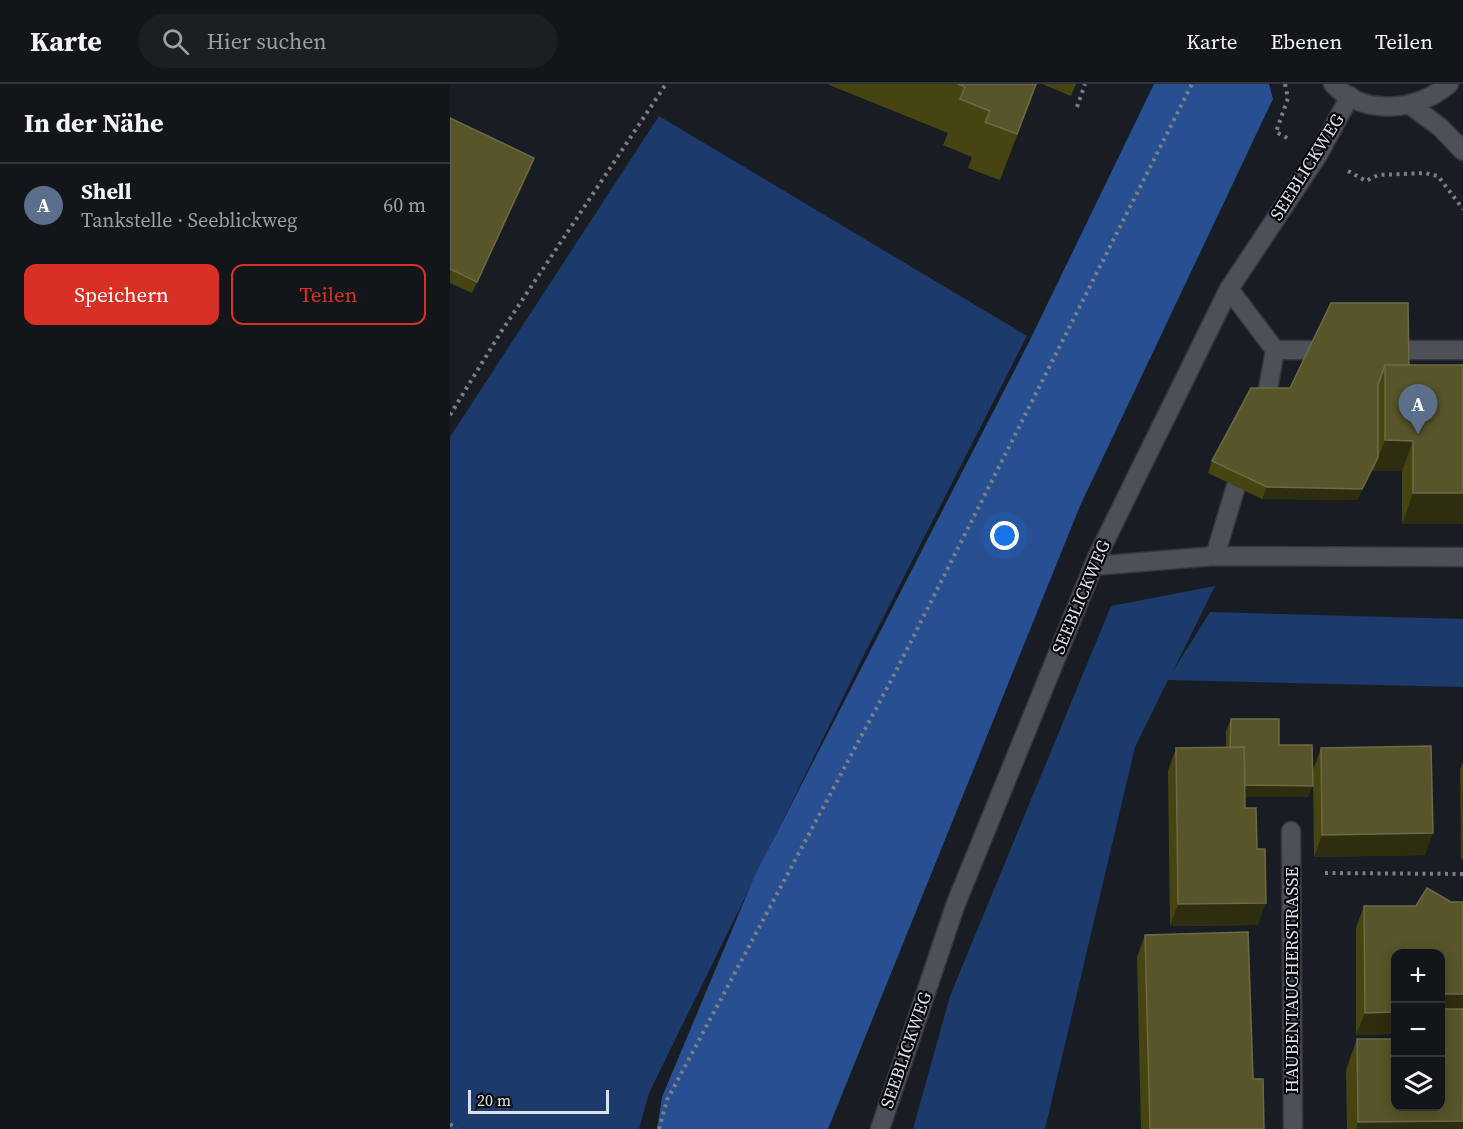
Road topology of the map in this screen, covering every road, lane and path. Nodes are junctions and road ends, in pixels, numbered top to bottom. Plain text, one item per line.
1 (666, 84) edge
2 (1085, 84) edge
3 (1192, 84) edge
4 (1333, 84) edge
5 (1449, 84) edge
6 (1350, 96) junction
7 (1410, 105) junction
8 (1077, 107) dead end
9 (1463, 151) edge
10 (1229, 289) junction
11 (1275, 350) junction
12 (1310, 350) edge
13 (1404, 350) edge
14 (1463, 350) edge
15 (1266, 400) edge
16 (450, 415) edge
17 (1236, 486) edge
18 (1215, 556) junction
19 (1463, 556) edge
20 (1093, 566) junction
21 (1291, 831) dead end
22 (1291, 873) junction
23 (1463, 874) edge
24 (450, 1124) edge
25 (456, 1129) edge
26 (659, 1129) edge
27 (880, 1129) edge
28 (1293, 1129) edge

1 - 16 path
2 - 8 path
3 - 26 path
4 - 6 main road
5 - 7 main road
6 - 7 main road
6 - 10 main road, SEEBLICKWEG
7 - 9 main road
10 - 11 main road
10 - 20 main road, SEEBLICKWEG
11 - 12 main road
11 - 15 main road
13 - 14 main road
17 - 18 main road
18 - 19 main road
18 - 20 main road
20 - 27 main road, SEEBLICKWEG
21 - 22 main road, HAUBENTAUCHERSTRASSE
22 - 23 path
22 - 28 main road, HAUBENTAUCHERSTRASSE
24 - 25 path

